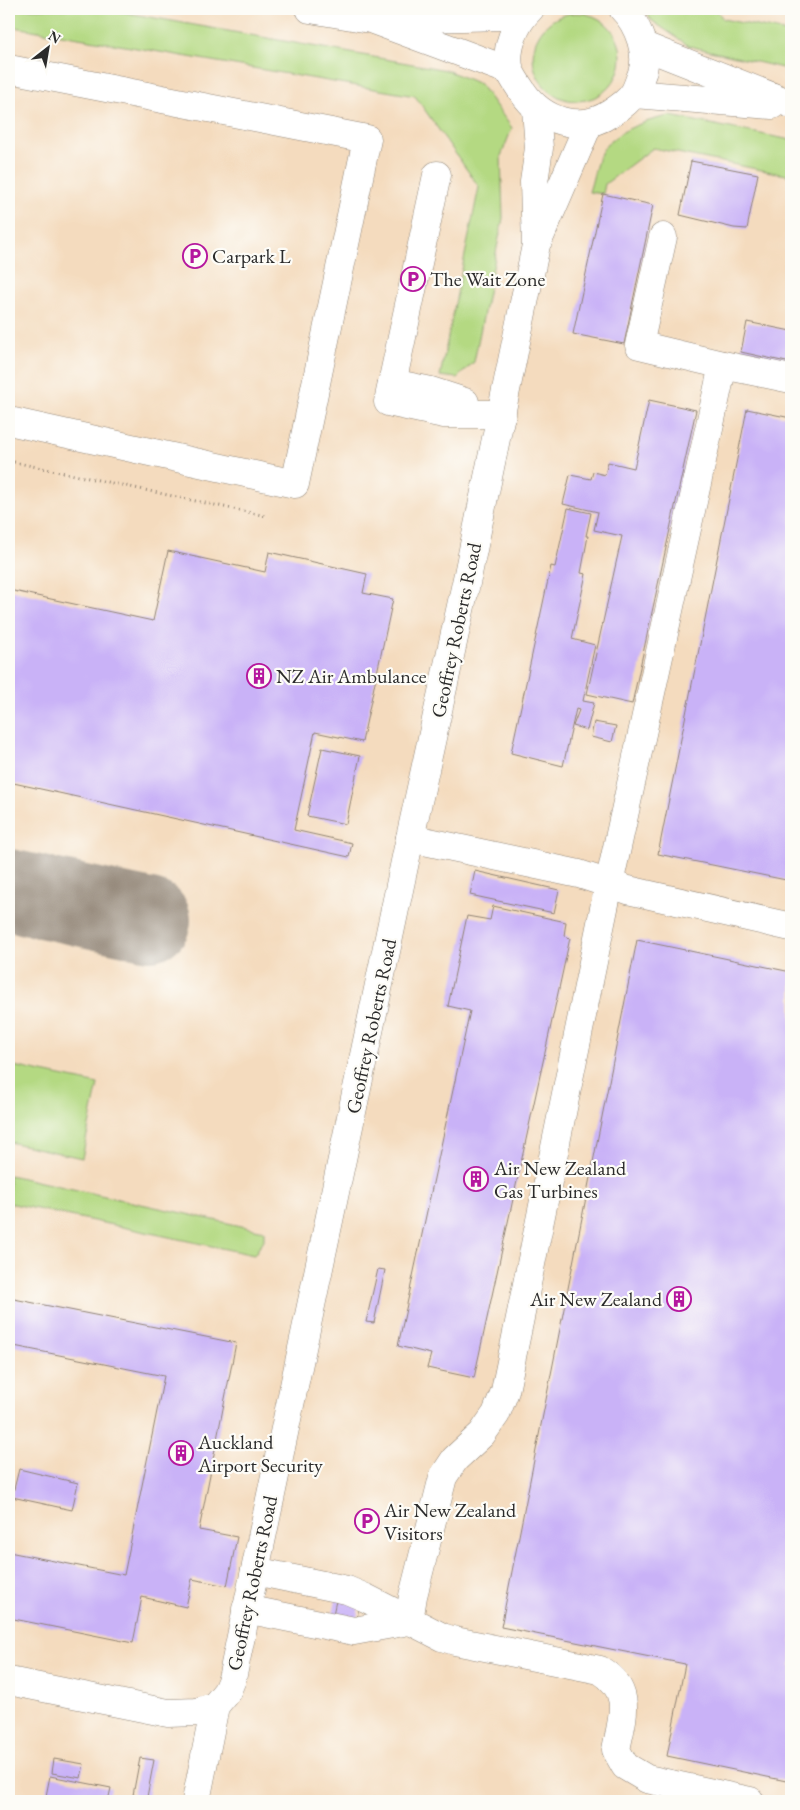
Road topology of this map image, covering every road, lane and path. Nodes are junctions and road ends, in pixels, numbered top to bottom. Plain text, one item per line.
1 (310, 9) edge
2 (624, 9) edge
3 (528, 11) edge
4 (370, 20) junction
5 (644, 46) junction
6 (9, 69) edge
7 (510, 71) junction
8 (634, 94) junction
9 (791, 106) edge
10 (536, 109) junction
11 (589, 123) junction
12 (437, 175) dead end
13 (663, 237) dead end
14 (536, 245) junction
15 (722, 365) junction
16 (791, 379) edge
17 (502, 414) junction
18 (9, 421) edge
19 (9, 461) edge
20 (266, 516) dead end
21 (410, 838) junction
22 (609, 884) junction
23 (791, 927) edge
24 (255, 1571) junction
25 (246, 1609) junction
26 (409, 1621) junction
27 (9, 1681) edge
28 (215, 1706) junction
29 (196, 1801) edge
30 (750, 1801) edge

1 - 4 street
2 - 5 street
3 - 4 street
3 - 7 street
4 - 7 street
5 - 8 street
5 - 9 street
6 - 18 street
7 - 10 street
8 - 9 street
8 - 11 street
10 - 11 street
10 - 14 street, Geoffrey Roberts Road
11 - 14 street, Geoffrey Roberts Road
12 - 17 street
13 - 15 street
14 - 17 street, Geoffrey Roberts Road
15 - 16 street
15 - 22 street
17 - 21 street, Geoffrey Roberts Road
19 - 20 path
21 - 22 street
21 - 24 street, Geoffrey Roberts Road
22 - 23 street
22 - 26 street
24 - 25 street, Geoffrey Roberts Road
24 - 26 street
25 - 26 street
25 - 28 street, Geoffrey Roberts Road
26 - 30 street
27 - 28 street
28 - 29 street, Geoffrey Roberts Road

